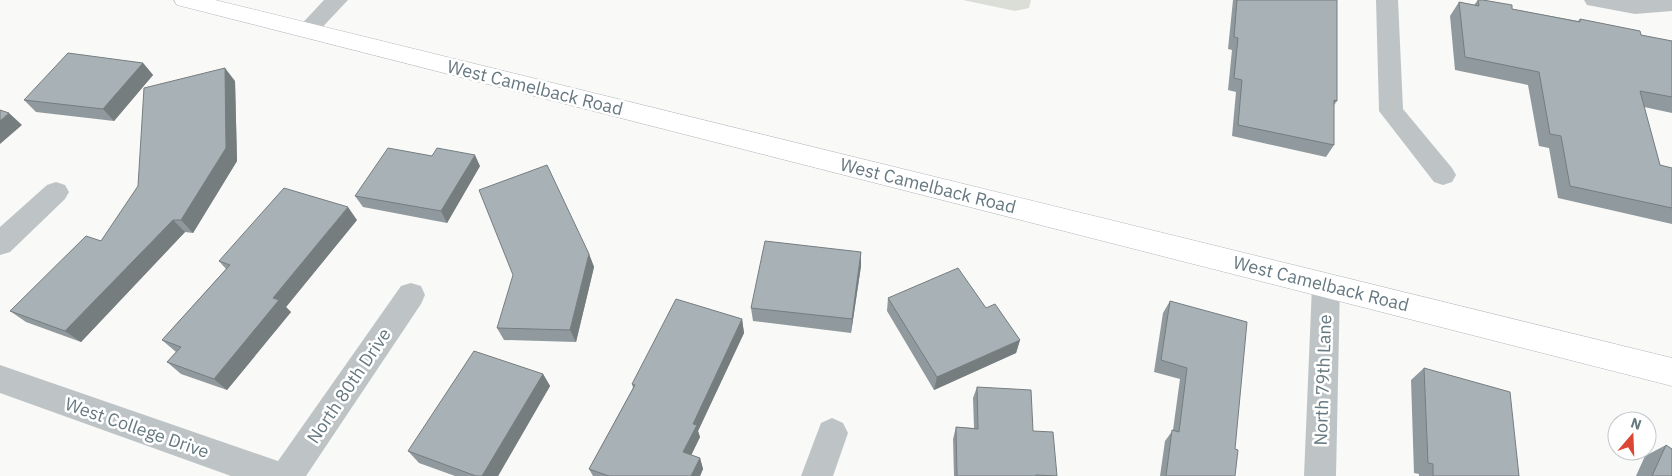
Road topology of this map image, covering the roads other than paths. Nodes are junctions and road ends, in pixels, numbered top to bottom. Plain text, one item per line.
1 (185, 0) edge
2 (338, 0) edge
3 (1387, 0) edge
4 (1596, 0) edge
5 (1672, 4) edge
6 (307, 30) junction
7 (1443, 175) dead end
8 (56, 192) dead end
9 (0, 244) edge
10 (1326, 285) junction
11 (411, 296) dead end
12 (1672, 372) edge
13 (0, 379) edge
14 (832, 433) dead end
15 (274, 476) edge
16 (287, 476) edge
17 (817, 476) edge
18 (1320, 476) edge

1 - 6 main road, West Camelback Road
2 - 6 street
3 - 7 street
4 - 5 street
6 - 10 main road, West Camelback Road
8 - 9 street
10 - 12 main road, West Camelback Road
10 - 18 street, North 79th Lane
11 - 16 street, North 80th Drive
13 - 15 street, West College Drive
14 - 17 street

